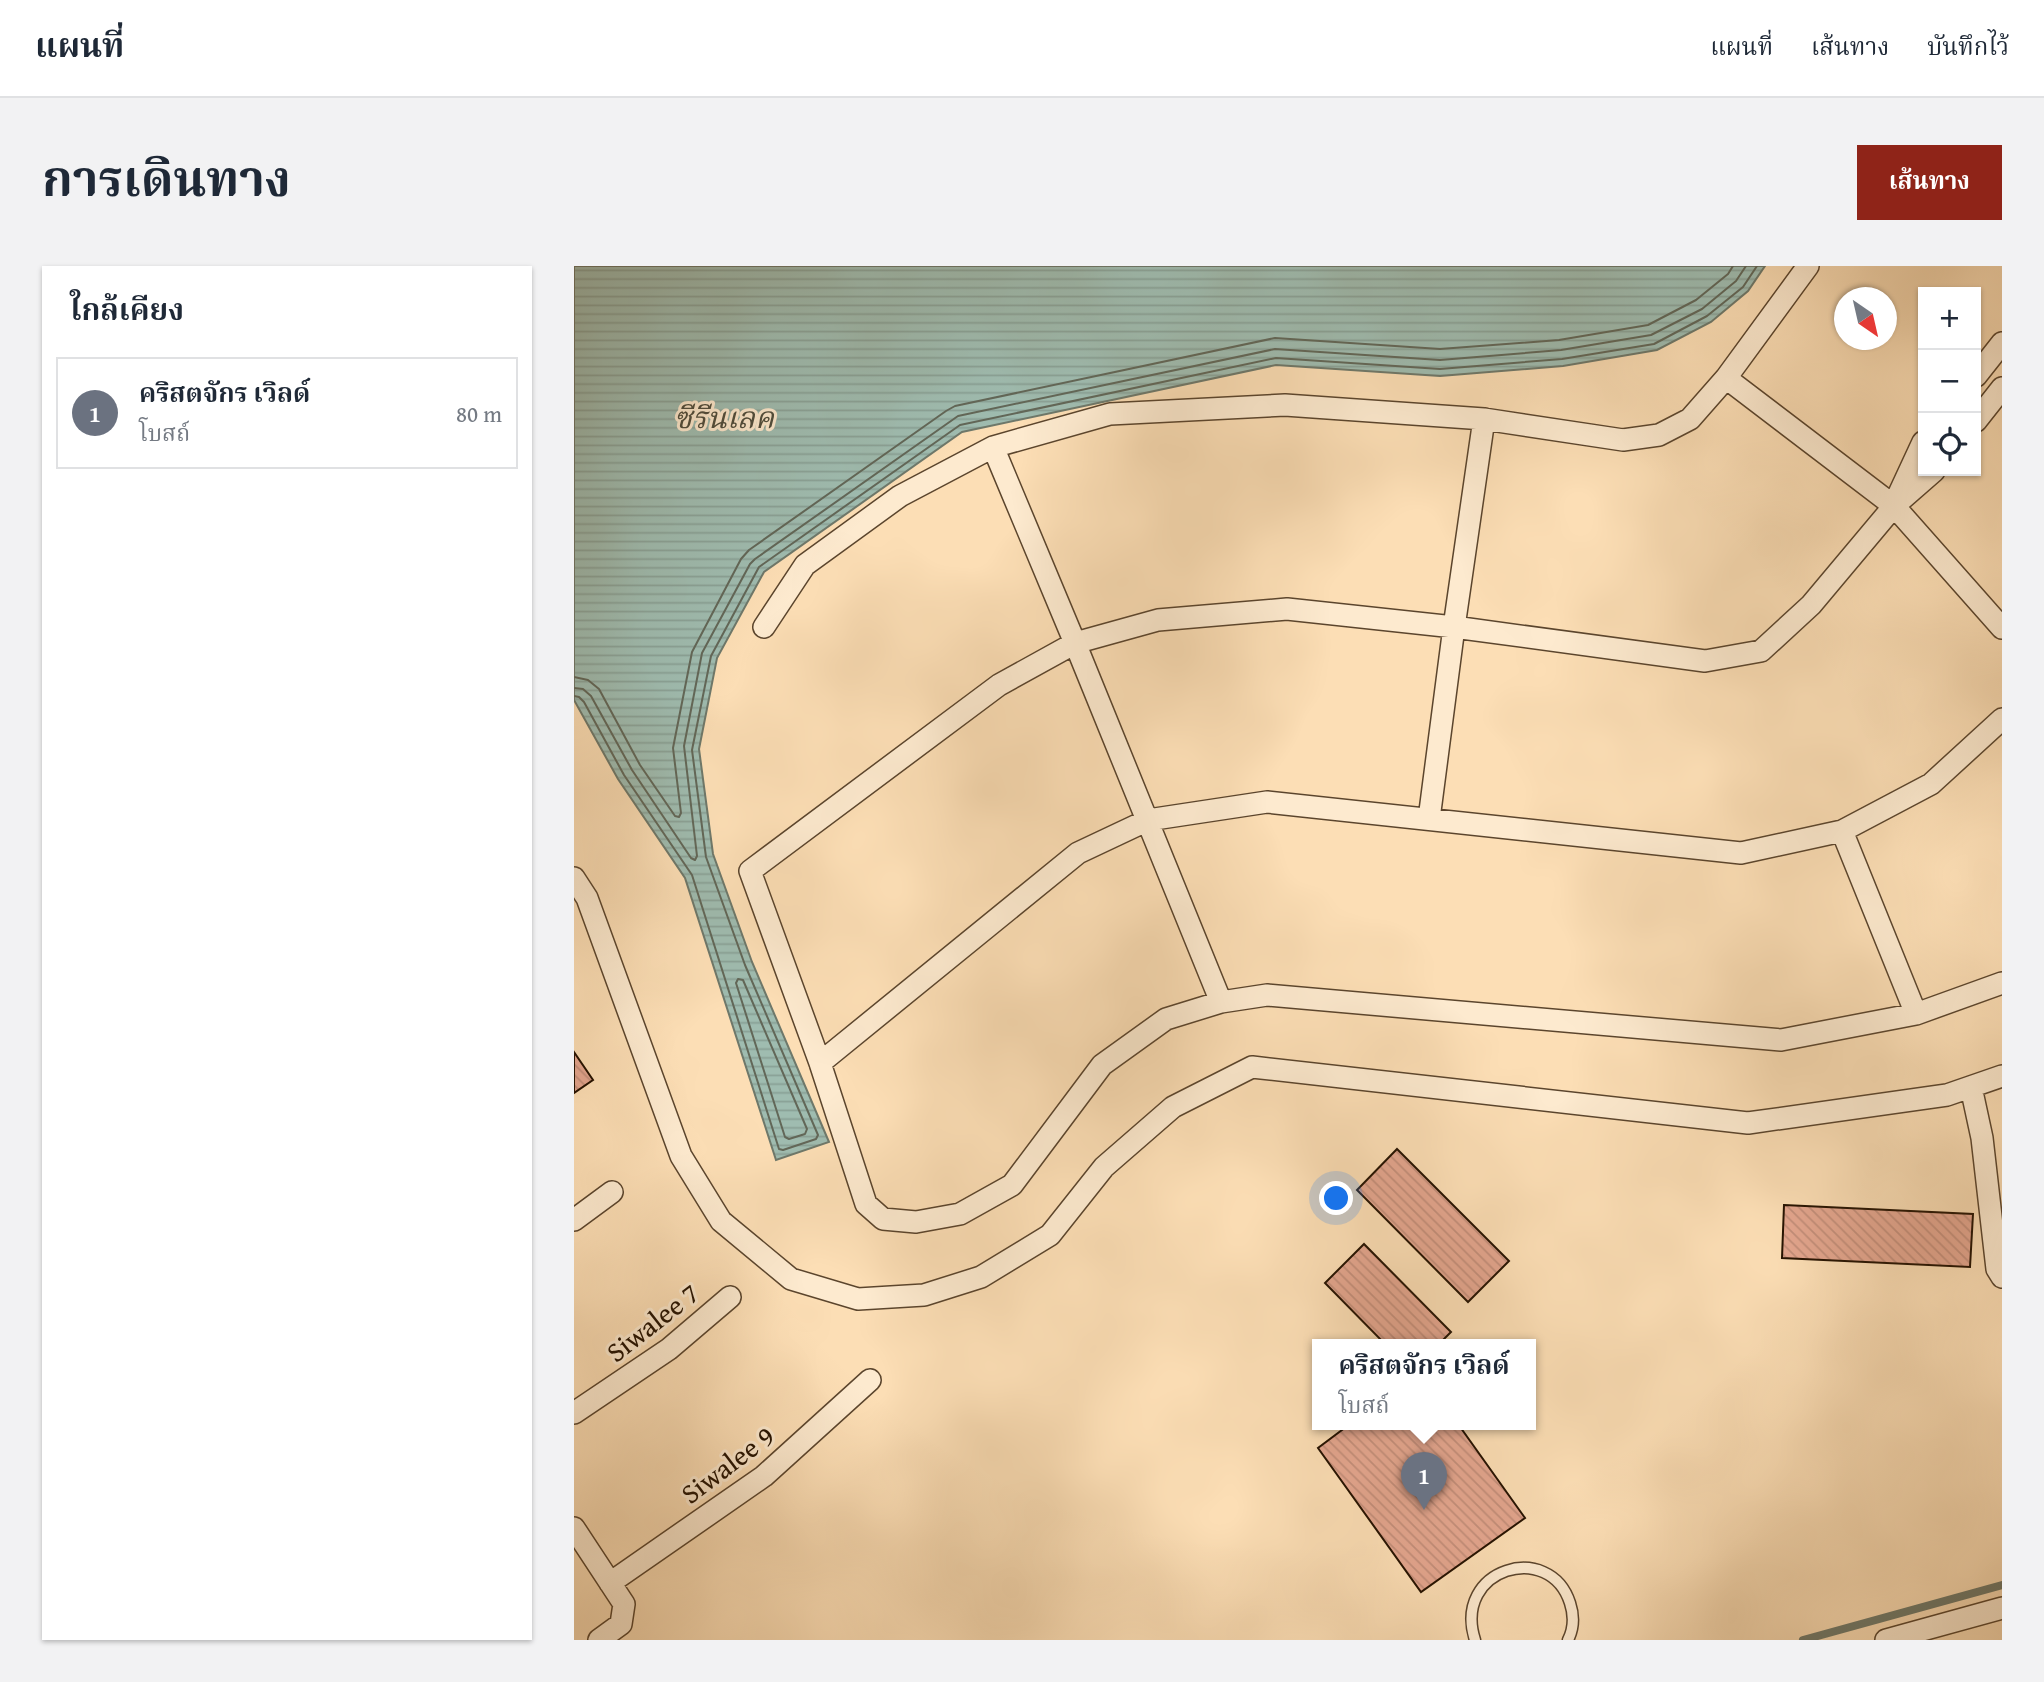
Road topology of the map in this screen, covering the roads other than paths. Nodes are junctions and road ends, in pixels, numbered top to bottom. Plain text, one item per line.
1 (1808, 266) edge
2 (2002, 342) edge
3 (1981, 369) edge
4 (1726, 378) junction
5 (2002, 388) edge
6 (1981, 415) edge
7 (1484, 419) junction
8 (993, 447) junction
9 (1918, 453) edge
10 (1928, 476) edge
11 (1894, 506) junction
12 (764, 627) dead end
13 (1454, 627) junction
14 (2002, 628) edge
15 (1075, 643) junction
16 (2002, 719) edge
17 (1429, 819) junction
18 (1148, 820) junction
19 (1842, 831) junction
20 (574, 878) edge
21 (2002, 983) edge
22 (1221, 1002) junction
23 (1916, 1014) junction
24 (820, 1063) junction
25 (2002, 1076) edge
26 (1971, 1087) junction
27 (612, 1192) dead end
28 (574, 1220) edge
29 (2002, 1278) edge
30 (730, 1297) dead end
31 (870, 1380) dead end
32 (574, 1413) edge
33 (574, 1528) edge
34 (610, 1583) junction
35 (2002, 1608) edge
36 (599, 1640) edge
37 (1475, 1640) edge
38 (1568, 1640) edge
39 (1886, 1640) edge

1 - 4 street
2 - 3 street
4 - 7 street
4 - 11 street
5 - 6 street
7 - 8 street
7 - 13 street
8 - 12 street
8 - 15 street
9 - 11 street
10 - 11 street
11 - 13 street
11 - 14 street
13 - 15 street
13 - 17 street
15 - 18 street
15 - 24 street
16 - 19 street
17 - 18 street
17 - 19 street
18 - 22 street
18 - 24 street
19 - 23 street
20 - 26 street
21 - 23 street
22 - 23 street
22 - 24 street
25 - 26 street
26 - 29 street
27 - 28 street
30 - 32 street, Siwalee 7
31 - 34 street, Siwalee 9
33 - 34 street
34 - 36 street
35 - 39 street
37 - 38 lane

